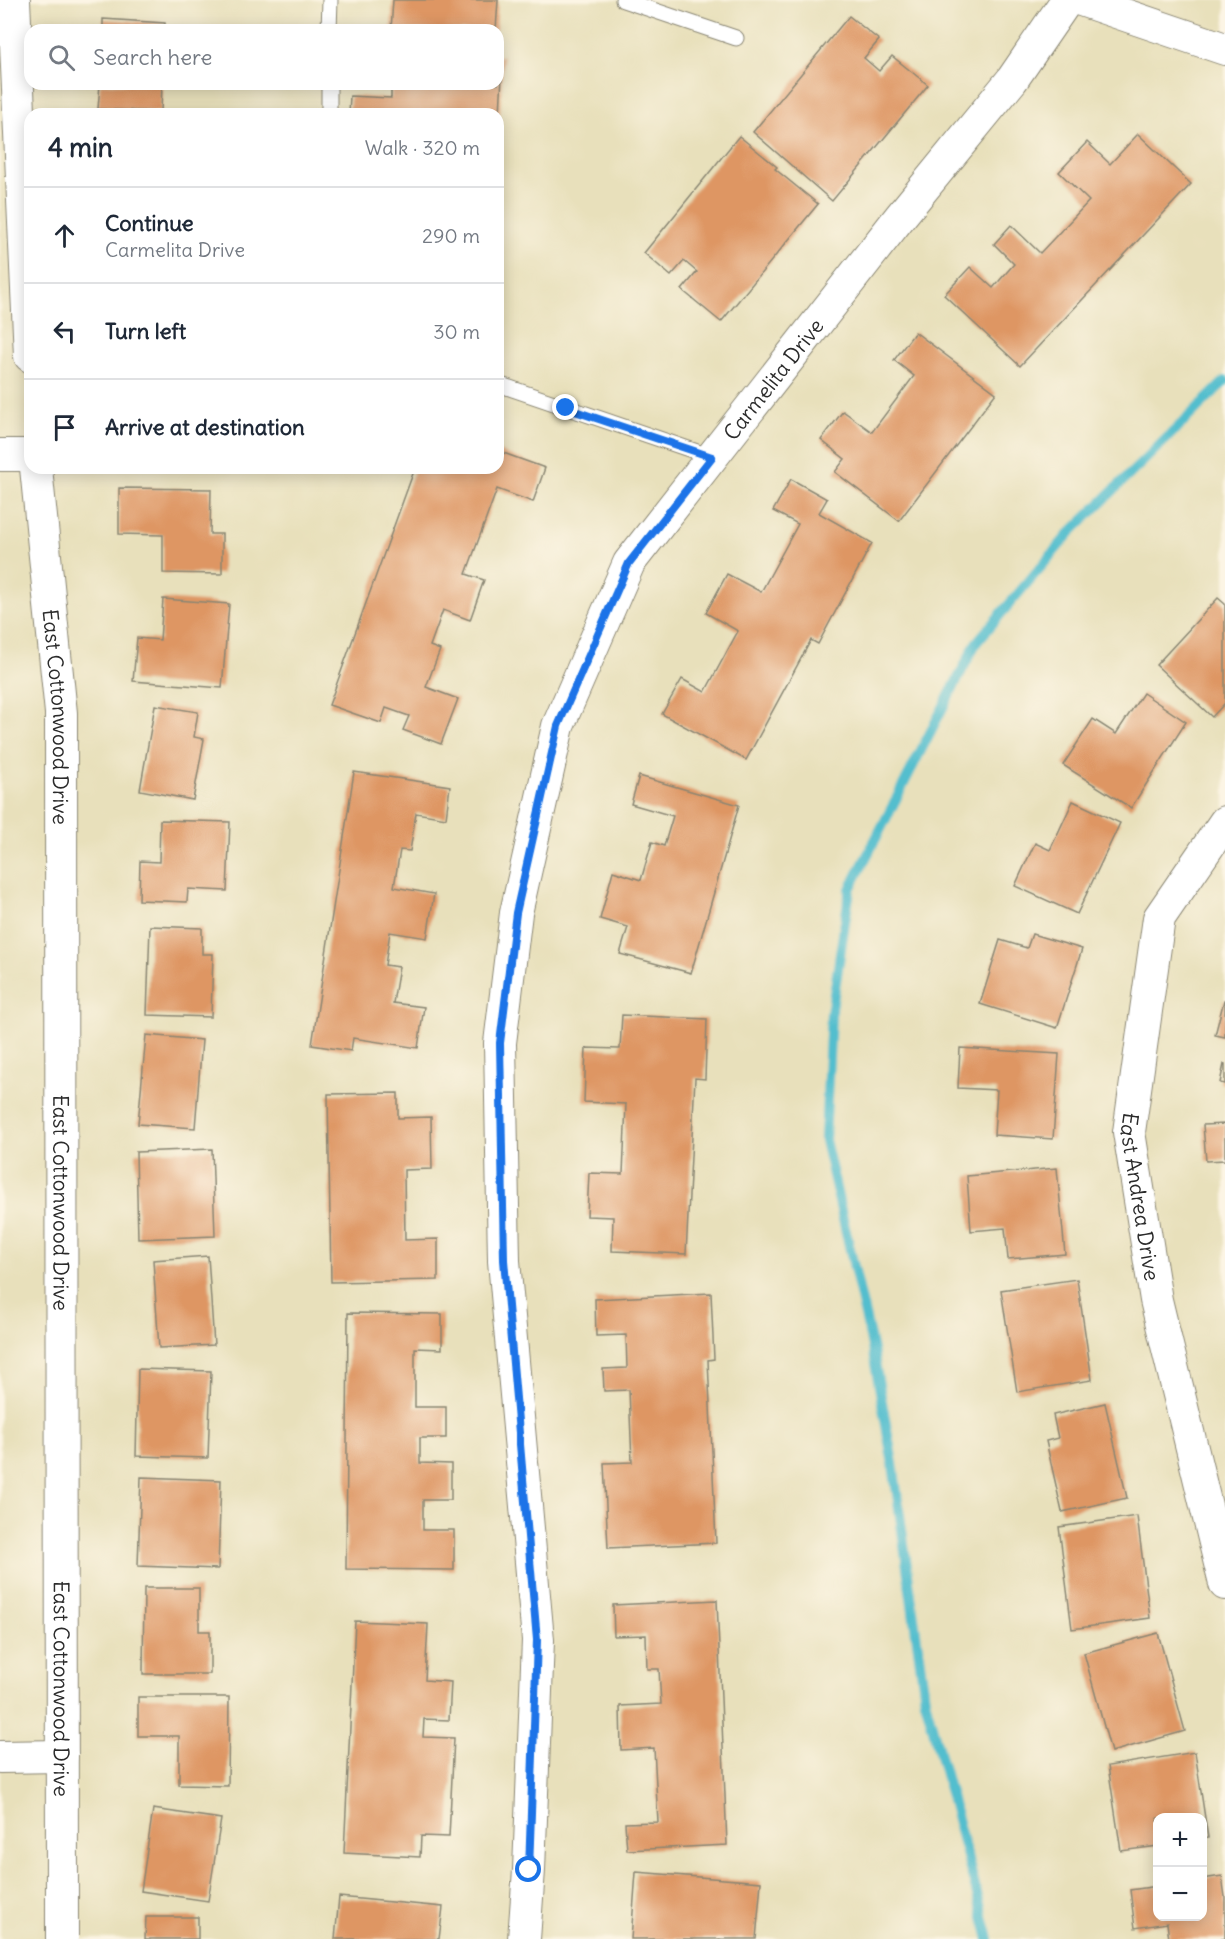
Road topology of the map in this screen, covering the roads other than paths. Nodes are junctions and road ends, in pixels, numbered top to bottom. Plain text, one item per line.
1 (14, 0) edge
2 (330, 0) edge
3 (623, 0) edge
4 (1068, 0) edge
5 (1081, 0) edge
6 (330, 24) edge
7 (736, 38) dead end
8 (1225, 49) edge
9 (329, 90) edge
10 (329, 108) edge
11 (24, 222) edge
12 (504, 386) edge
13 (0, 455) edge
14 (24, 455) edge
15 (712, 457) junction
16 (37, 474) edge
17 (1225, 822) edge
18 (1225, 1584) edge
19 (62, 1756) junction
20 (0, 1757) edge
21 (62, 1939) edge
22 (524, 1939) edge

1 - 11 street
2 - 6 lane
3 - 7 lane
4 - 15 street, Carmelita Drive
5 - 8 street
9 - 10 lane
12 - 15 lane
13 - 14 street
15 - 22 street, Carmelita Drive
16 - 19 street, East Cottonwood Drive
17 - 18 street, East Andrea Drive
19 - 20 street
19 - 21 street, East Cottonwood Drive

